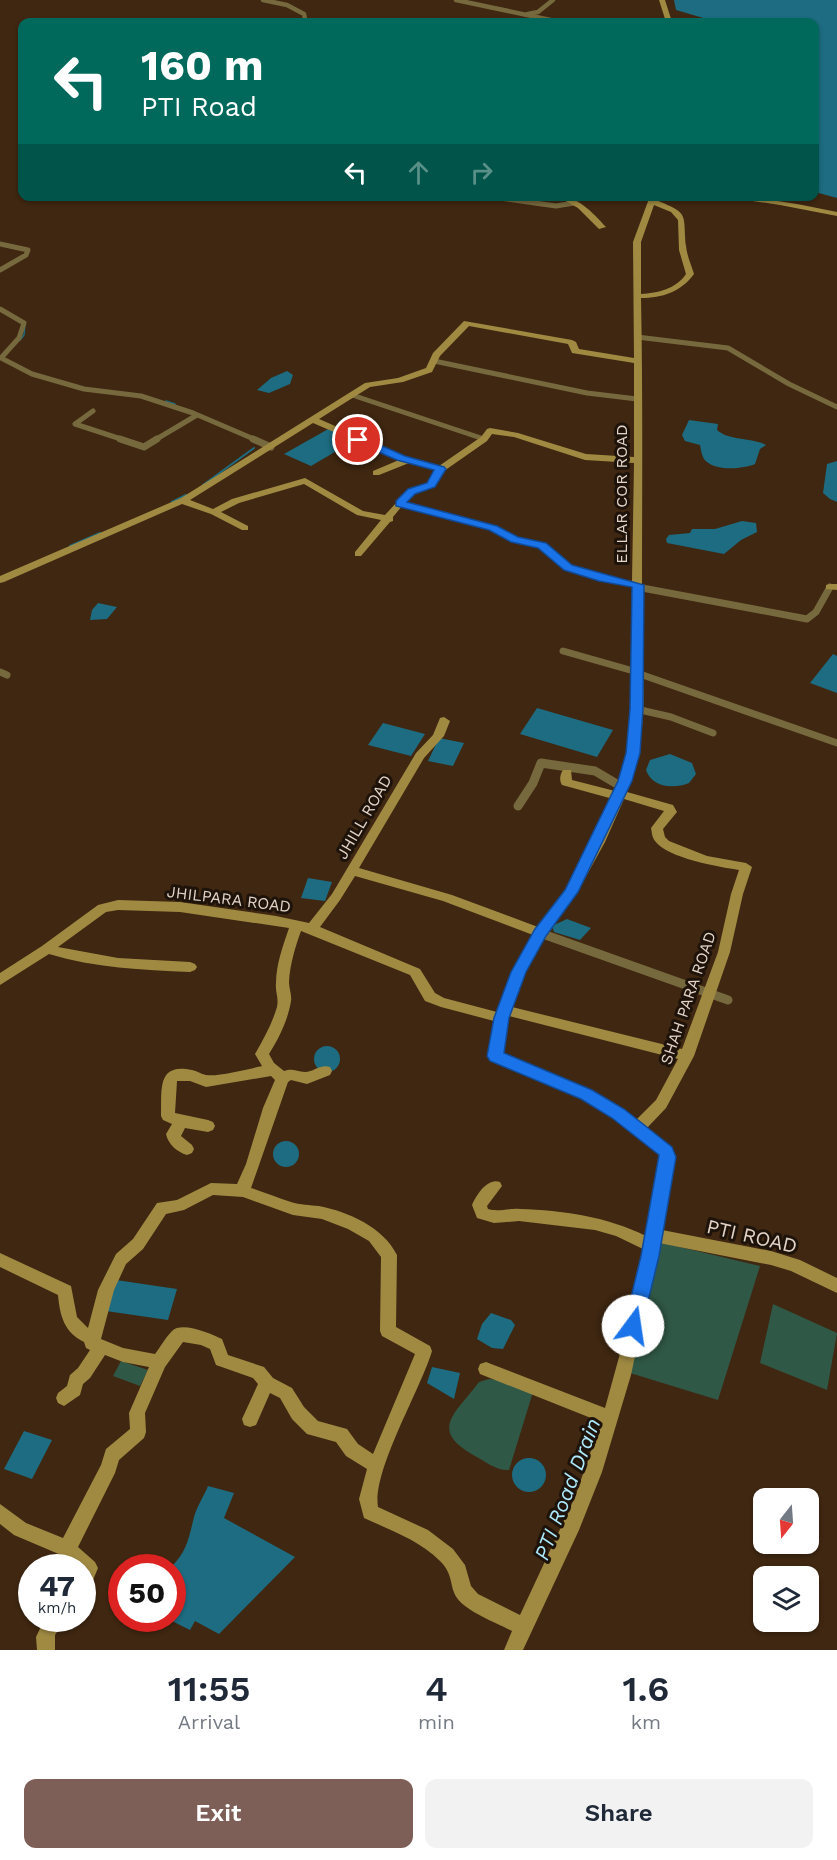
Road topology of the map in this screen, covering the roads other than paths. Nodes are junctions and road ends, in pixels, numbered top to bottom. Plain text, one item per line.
1 (263, 0) edge
2 (456, 0) edge
3 (553, 0) edge
4 (662, 0) edge
5 (526, 14) junction
6 (305, 18) edge
7 (543, 18) edge
8 (668, 18) edge
9 (520, 201) edge
10 (570, 201) edge
11 (652, 201) edge
12 (657, 201) edge
13 (763, 201) edge
14 (574, 203) junction
15 (837, 214) edge
16 (602, 227) dead end
17 (0, 243) edge
18 (0, 270) edge
19 (637, 296) junction
20 (0, 309) edge
21 (637, 337) junction
22 (434, 361) junction
23 (637, 361) junction
24 (352, 395) junction
25 (637, 399) junction
26 (837, 407) edge
27 (93, 411) dead end
28 (197, 415) junction
29 (313, 420) junction
30 (484, 439) junction
31 (271, 447) junction
32 (408, 460) junction
33 (637, 460) junction
34 (440, 469) junction
35 (376, 473) dead end
36 (182, 501) junction
37 (400, 503) junction
38 (214, 512) junction
39 (390, 519) junction
40 (245, 528) dead end
41 (358, 554) dead end
42 (0, 580) edge
43 (638, 586) junction
44 (833, 587) edge
45 (562, 651) dead end
46 (637, 673) junction
47 (636, 709) junction
48 (444, 721) dead end
49 (713, 733) dead end
50 (837, 743) edge
51 (567, 772) dead end
52 (620, 792) junction
53 (518, 806) dead end
54 (352, 871) junction
55 (304, 927) junction
56 (540, 933) junction
57 (47, 949) junction
58 (190, 967) dead end
59 (0, 980) edge
60 (708, 992) junction
61 (728, 1000) dead end
62 (280, 1007) dead end
63 (503, 1014) junction
64 (260, 1053) dead end
65 (687, 1056) junction
66 (325, 1071) dead end
67 (278, 1074) junction
68 (180, 1123) junction
69 (208, 1126) dead end
70 (637, 1129) junction
71 (187, 1149) dead end
72 (495, 1186) dead end
73 (243, 1191) junction
74 (653, 1241) junction
75 (0, 1260) edge
76 (837, 1286) edge
77 (97, 1343) junction
78 (159, 1362) junction
79 (486, 1369) dead end
80 (267, 1383) junction
81 (64, 1398) dead end
82 (610, 1417) junction
83 (250, 1419) dead end
84 (377, 1466) junction
85 (0, 1514) edge
86 (67, 1549) junction
87 (73, 1554) edge
88 (524, 1627) junction
89 (48, 1632) edge
90 (46, 1650) edge
91 (513, 1650) edge

1 - 6 street
2 - 5 street
3 - 5 street
4 - 8 street
5 - 7 street
9 - 14 street
10 - 14 street
11 - 19 street, ELLAR COR ROAD
12 - 19 street
13 - 15 street
14 - 16 street
17 - 18 street
19 - 21 street, ELLAR COR ROAD
20 - 28 street
21 - 23 street, ELLAR COR ROAD
21 - 26 street
22 - 23 street
22 - 24 street
22 - 25 street
23 - 25 street, ELLAR COR ROAD
24 - 29 street
24 - 30 street
25 - 33 street, ELLAR COR ROAD
27 - 28 street
28 - 31 street
29 - 31 street
29 - 32 street
30 - 33 street
30 - 34 street
31 - 36 street
32 - 34 street
32 - 35 street
33 - 43 street, ELLAR COR ROAD
34 - 37 street
36 - 38 street
36 - 42 street
37 - 39 street
37 - 43 street
38 - 39 street
38 - 40 street
39 - 41 street
43 - 44 street
43 - 46 street, ELLAR COR ROAD
45 - 46 street
46 - 47 street, ELLAR COR ROAD
46 - 50 street
47 - 49 street
47 - 52 street, ELLAR COR ROAD
48 - 54 street, JHILL ROAD
51 - 52 street
52 - 53 street
52 - 56 street, ELLAR COR ROAD
52 - 60 street, SHAH PARA ROAD
54 - 55 street, JHILL ROAD
54 - 56 street
55 - 57 street, JHILPARA ROAD
55 - 63 street, JHILPARA ROAD
55 - 67 street, JHILL ROAD
56 - 60 street
56 - 63 street, ELLAR COR ROAD
57 - 58 street
57 - 59 street, JHILPARA ROAD
60 - 61 street
60 - 65 street, SHAH PARA ROAD
62 - 64 street
63 - 65 street, JHILPARA ROAD
63 - 70 street, ELLAR COR ROAD
65 - 70 street, SHAH PARA ROAD
66 - 67 street
67 - 68 street
67 - 73 street
68 - 69 street
68 - 71 street
70 - 74 street
72 - 74 street, PTI ROAD
73 - 77 street
73 - 84 street
74 - 76 street, PTI ROAD
74 - 82 street
75 - 77 street
77 - 78 street
77 - 81 street
78 - 80 street
78 - 86 street
79 - 82 street
80 - 83 street
80 - 84 street
82 - 88 street
84 - 88 street
85 - 86 street
86 - 87 street
88 - 91 street
89 - 90 street

